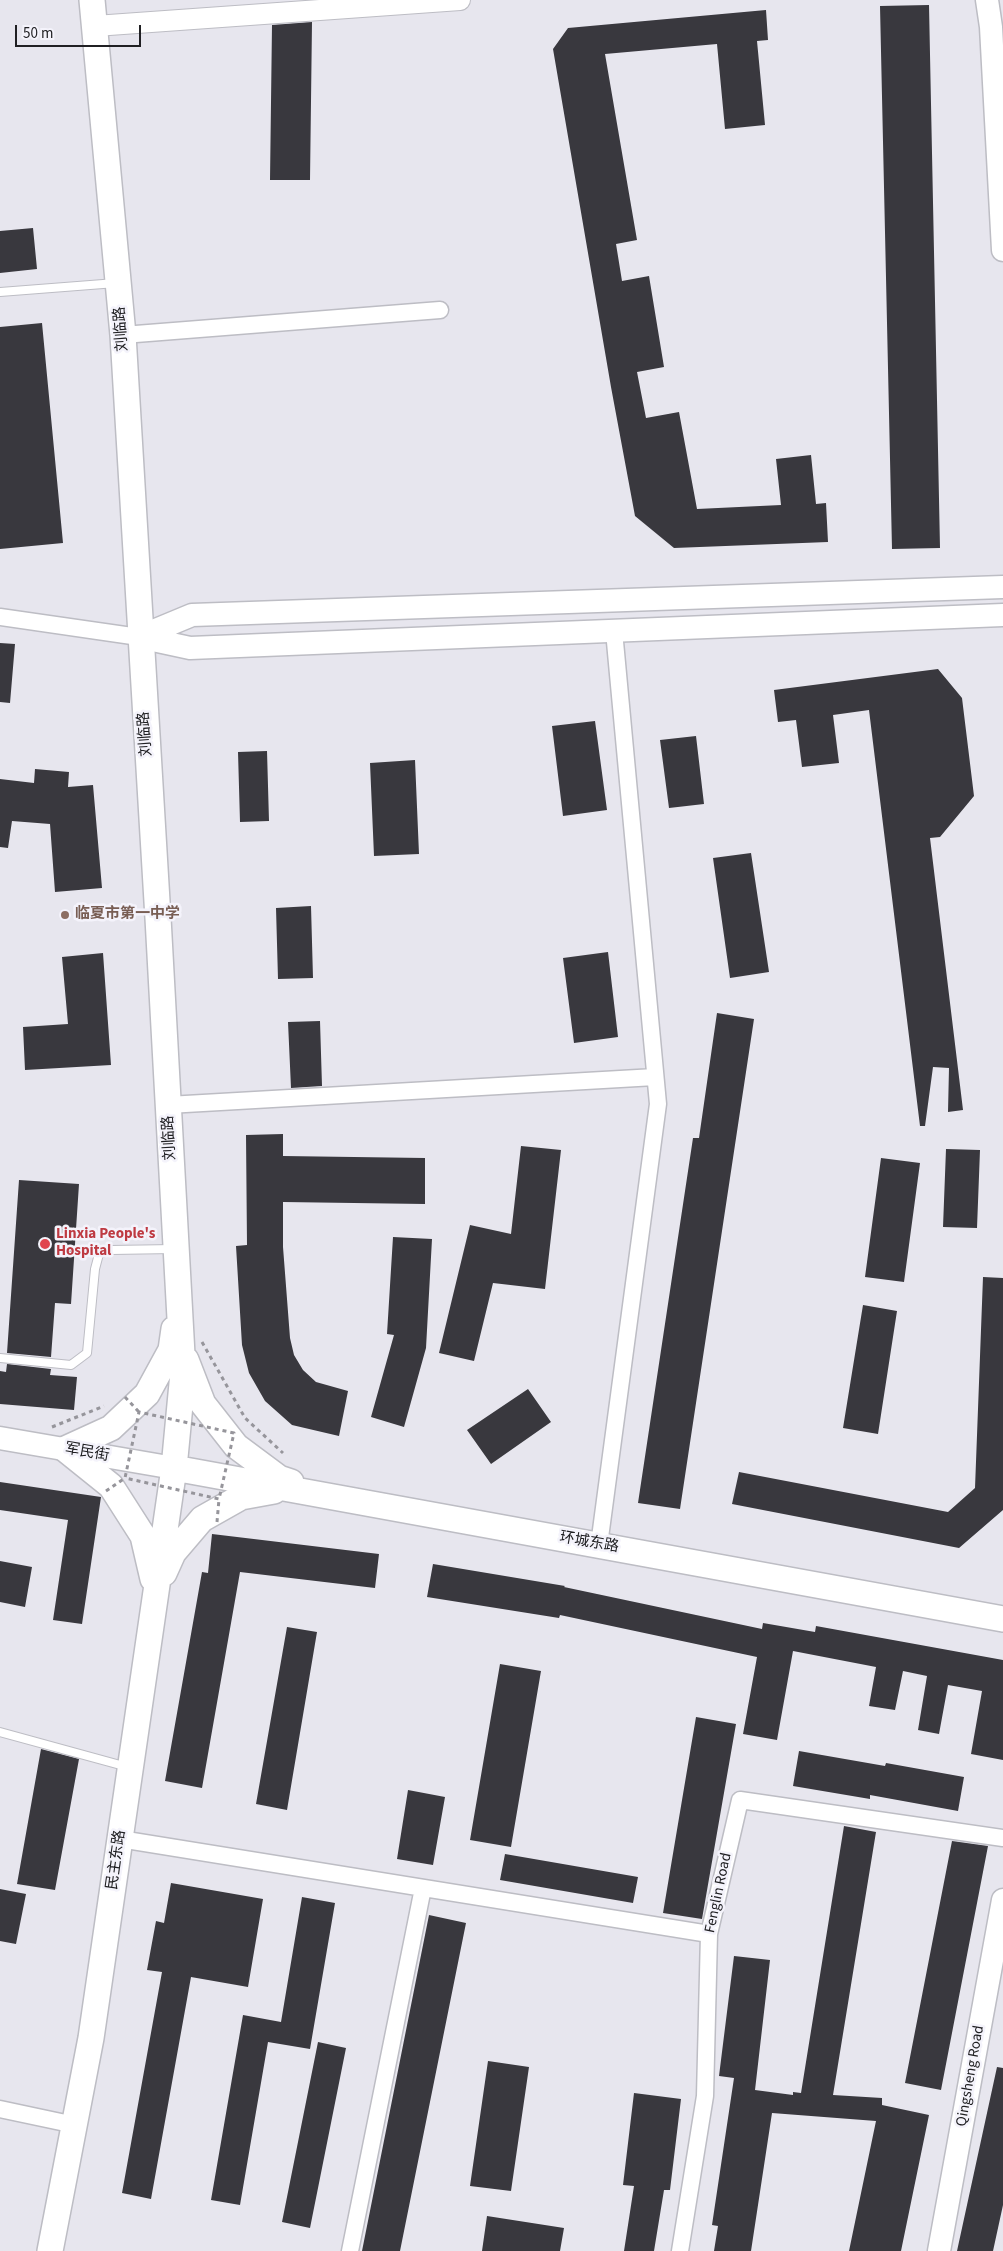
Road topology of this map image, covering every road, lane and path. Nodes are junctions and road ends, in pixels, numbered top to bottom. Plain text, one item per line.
1 (92, 0) edge
2 (460, 0) edge
3 (987, 0) edge
4 (95, 26) junction
5 (1003, 250) edge
6 (118, 283) junction
7 (0, 292) edge
8 (440, 310) dead end
9 (123, 335) junction
10 (1003, 587) edge
11 (1003, 615) edge
12 (0, 617) edge
13 (614, 631) junction
14 (140, 636) junction
15 (655, 1077) junction
16 (168, 1105) junction
17 (176, 1249) junction
18 (179, 1300) junction
19 (198, 1334) dead end
20 (0, 1358) edge
21 (129, 1389) dead end
22 (125, 1397) junction
23 (116, 1401) dead end
24 (107, 1404) dead end
25 (139, 1412) junction
26 (10, 1439) edge
27 (65, 1449) junction
28 (287, 1457) dead end
29 (174, 1468) junction
30 (125, 1478) junction
31 (106, 1491) dead end
32 (329, 1496) junction
33 (219, 1499) junction
34 (217, 1522) dead end
35 (599, 1545) junction
36 (156, 1594) junction
37 (1003, 1619) edge
38 (0, 1732) edge
39 (124, 1766) dead end
40 (1003, 1838) edge
41 (120, 1839) junction
42 (423, 1888) junction
43 (1003, 1900) edge
44 (709, 1934) junction
45 (0, 2108) edge
46 (74, 2125) junction
47 (50, 2251) edge
48 (350, 2251) edge
49 (680, 2251) edge
50 (939, 2251) edge

1 - 4 main road, 刘临路
2 - 4 street
3 - 5 main road
4 - 6 main road, 刘临路
6 - 7 lane
6 - 9 main road, 刘临路
8 - 9 street
9 - 14 main road, 刘临路
10 - 14 main road
11 - 13 main road
12 - 14 street
13 - 14 main road
13 - 15 street
14 - 16 main road, 刘临路
15 - 16 street
15 - 35 street
16 - 17 main road, 刘临路
17 - 18 main road, 刘临路
17 - 20 lane
18 - 27 main road
18 - 29 main road, 刘临路
18 - 32 main road
19 - 28 path
21 - 22 path
22 - 23 path
22 - 25 path, bridge
24 - 26 path
25 - 30 path, bridge
25 - 33 path, bridge
26 - 27 main road, 军民街
27 - 29 main road, 军民街
27 - 36 main road
29 - 32 main road, 环城东路
29 - 36 main road, 民主东路
30 - 31 path, bridge
30 - 33 path, bridge
32 - 35 main road, 环城东路
32 - 36 main road
33 - 34 path, bridge
35 - 37 main road, 环城东路
36 - 41 main road, 民主东路
38 - 39 lane
40 - 44 street, Fenglin Road
41 - 42 street
41 - 46 main road, 民主东路
42 - 44 street
42 - 48 street
43 - 50 main road, Qingsheng Road
44 - 49 street, Fenglin Road
45 - 46 street
46 - 47 main road, 民主东路

